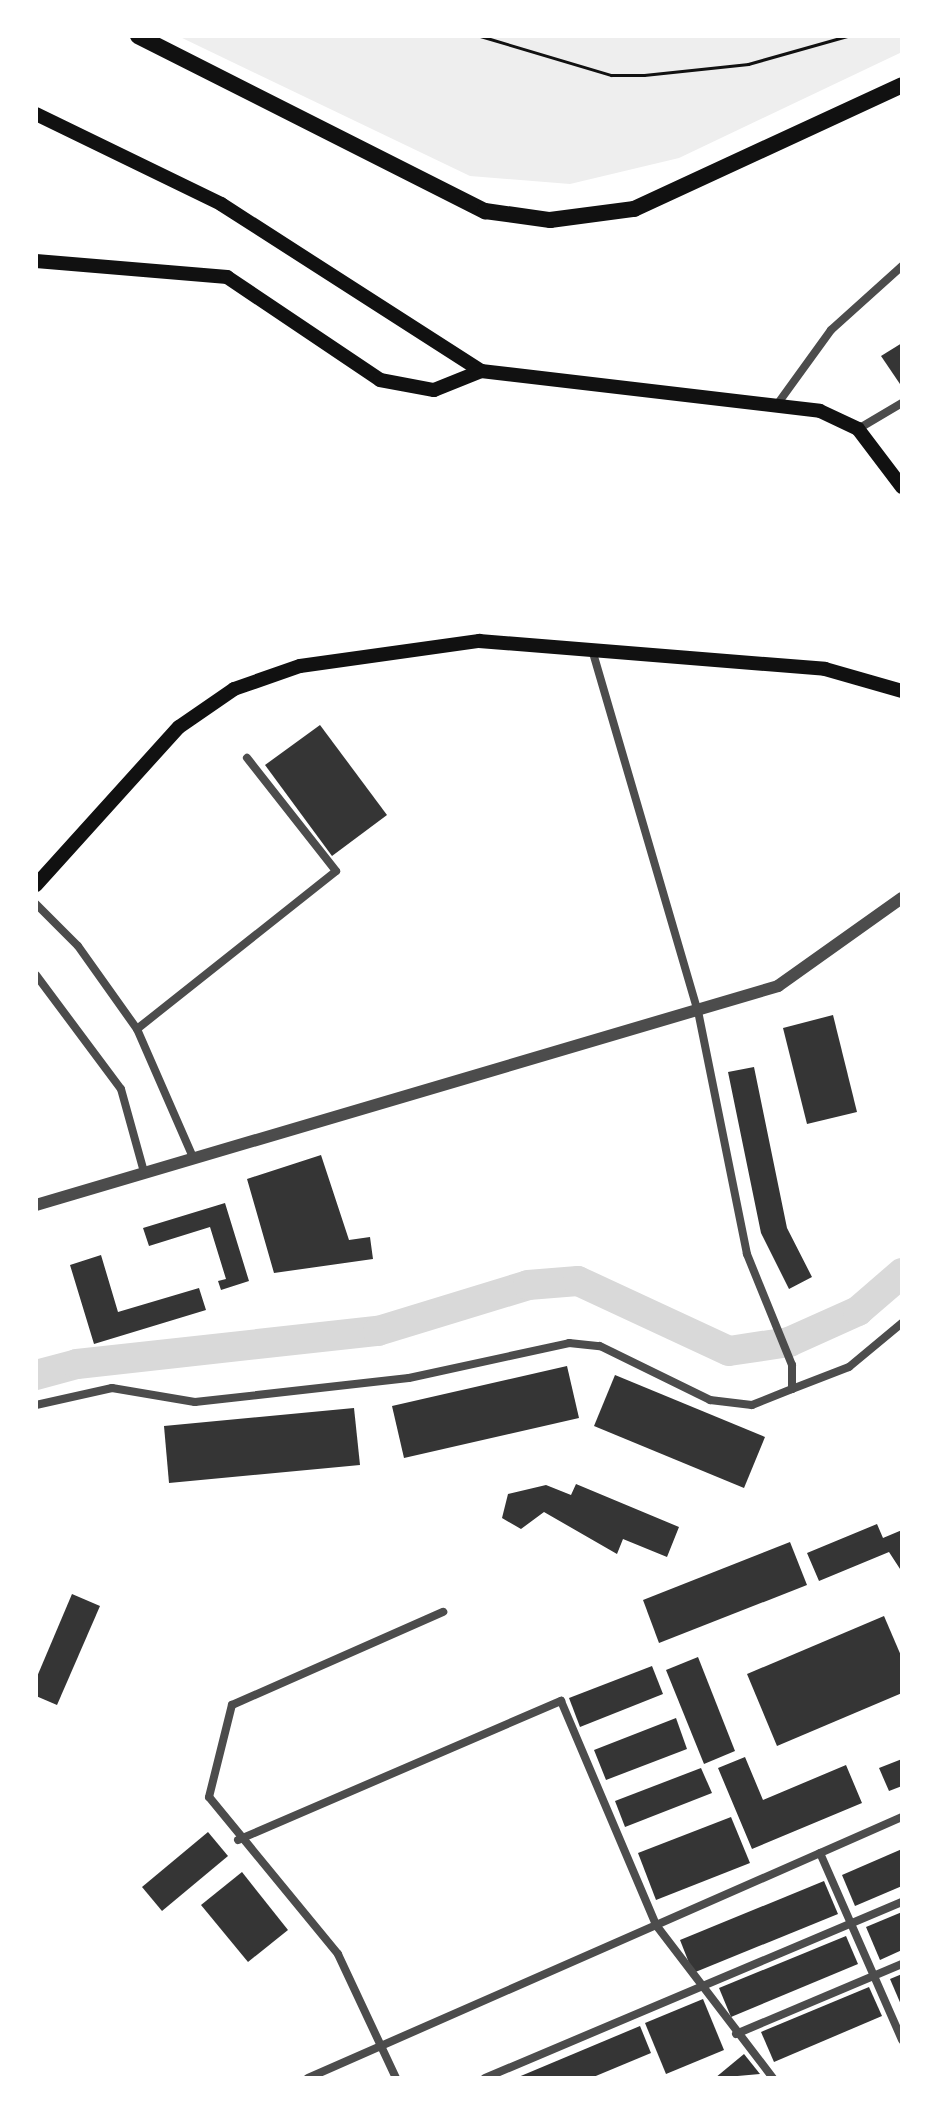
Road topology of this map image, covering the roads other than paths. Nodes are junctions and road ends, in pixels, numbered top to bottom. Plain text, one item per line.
1 (138, 36) edge
2 (902, 85) edge
3 (36, 114) edge
4 (36, 261) edge
5 (902, 266) edge
6 (481, 371) junction
7 (902, 403) edge
8 (776, 406) junction
9 (858, 429) junction
10 (902, 487) edge
11 (592, 650) junction
12 (902, 691) edge
13 (247, 758) dead end
14 (36, 885) edge
15 (902, 898) edge
16 (36, 904) edge
17 (36, 975) edge
18 (698, 1012) junction
19 (137, 1029) junction
20 (193, 1157) junction
21 (144, 1172) junction
22 (36, 1205) edge
23 (902, 1323) edge
24 (792, 1389) junction
25 (36, 1405) edge
26 (443, 1612) dead end
27 (902, 1817) edge
28 (238, 1840) junction
29 (820, 1853) junction
30 (902, 1902) edge
31 (851, 1923) junction
32 (656, 1925) junction
33 (902, 1964) edge
34 (875, 1975) junction
35 (698, 1988) junction
36 (736, 2034) junction
37 (902, 2040) edge
38 (381, 2046) junction
39 (308, 2078) edge
40 (396, 2078) edge
41 (485, 2078) edge
42 (773, 2078) edge

1 - 2 main road
3 - 6 main road
4 - 6 main road
5 - 8 street
6 - 8 main road
7 - 9 street
8 - 9 main road
9 - 10 main road
11 - 12 main road
11 - 14 main road
11 - 18 street
13 - 19 street
15 - 18 street
16 - 19 street
17 - 21 street
18 - 20 street
18 - 24 street
19 - 20 street
20 - 21 street
21 - 22 street
23 - 24 street
24 - 25 street
26 - 28 street
27 - 29 street
28 - 32 street
28 - 38 street
29 - 31 street
29 - 32 street
30 - 31 street
31 - 34 street
31 - 35 street
32 - 35 street
32 - 38 street
33 - 34 street
34 - 36 street
34 - 37 street
35 - 36 street
35 - 41 street
36 - 42 street
38 - 39 street
38 - 40 street

